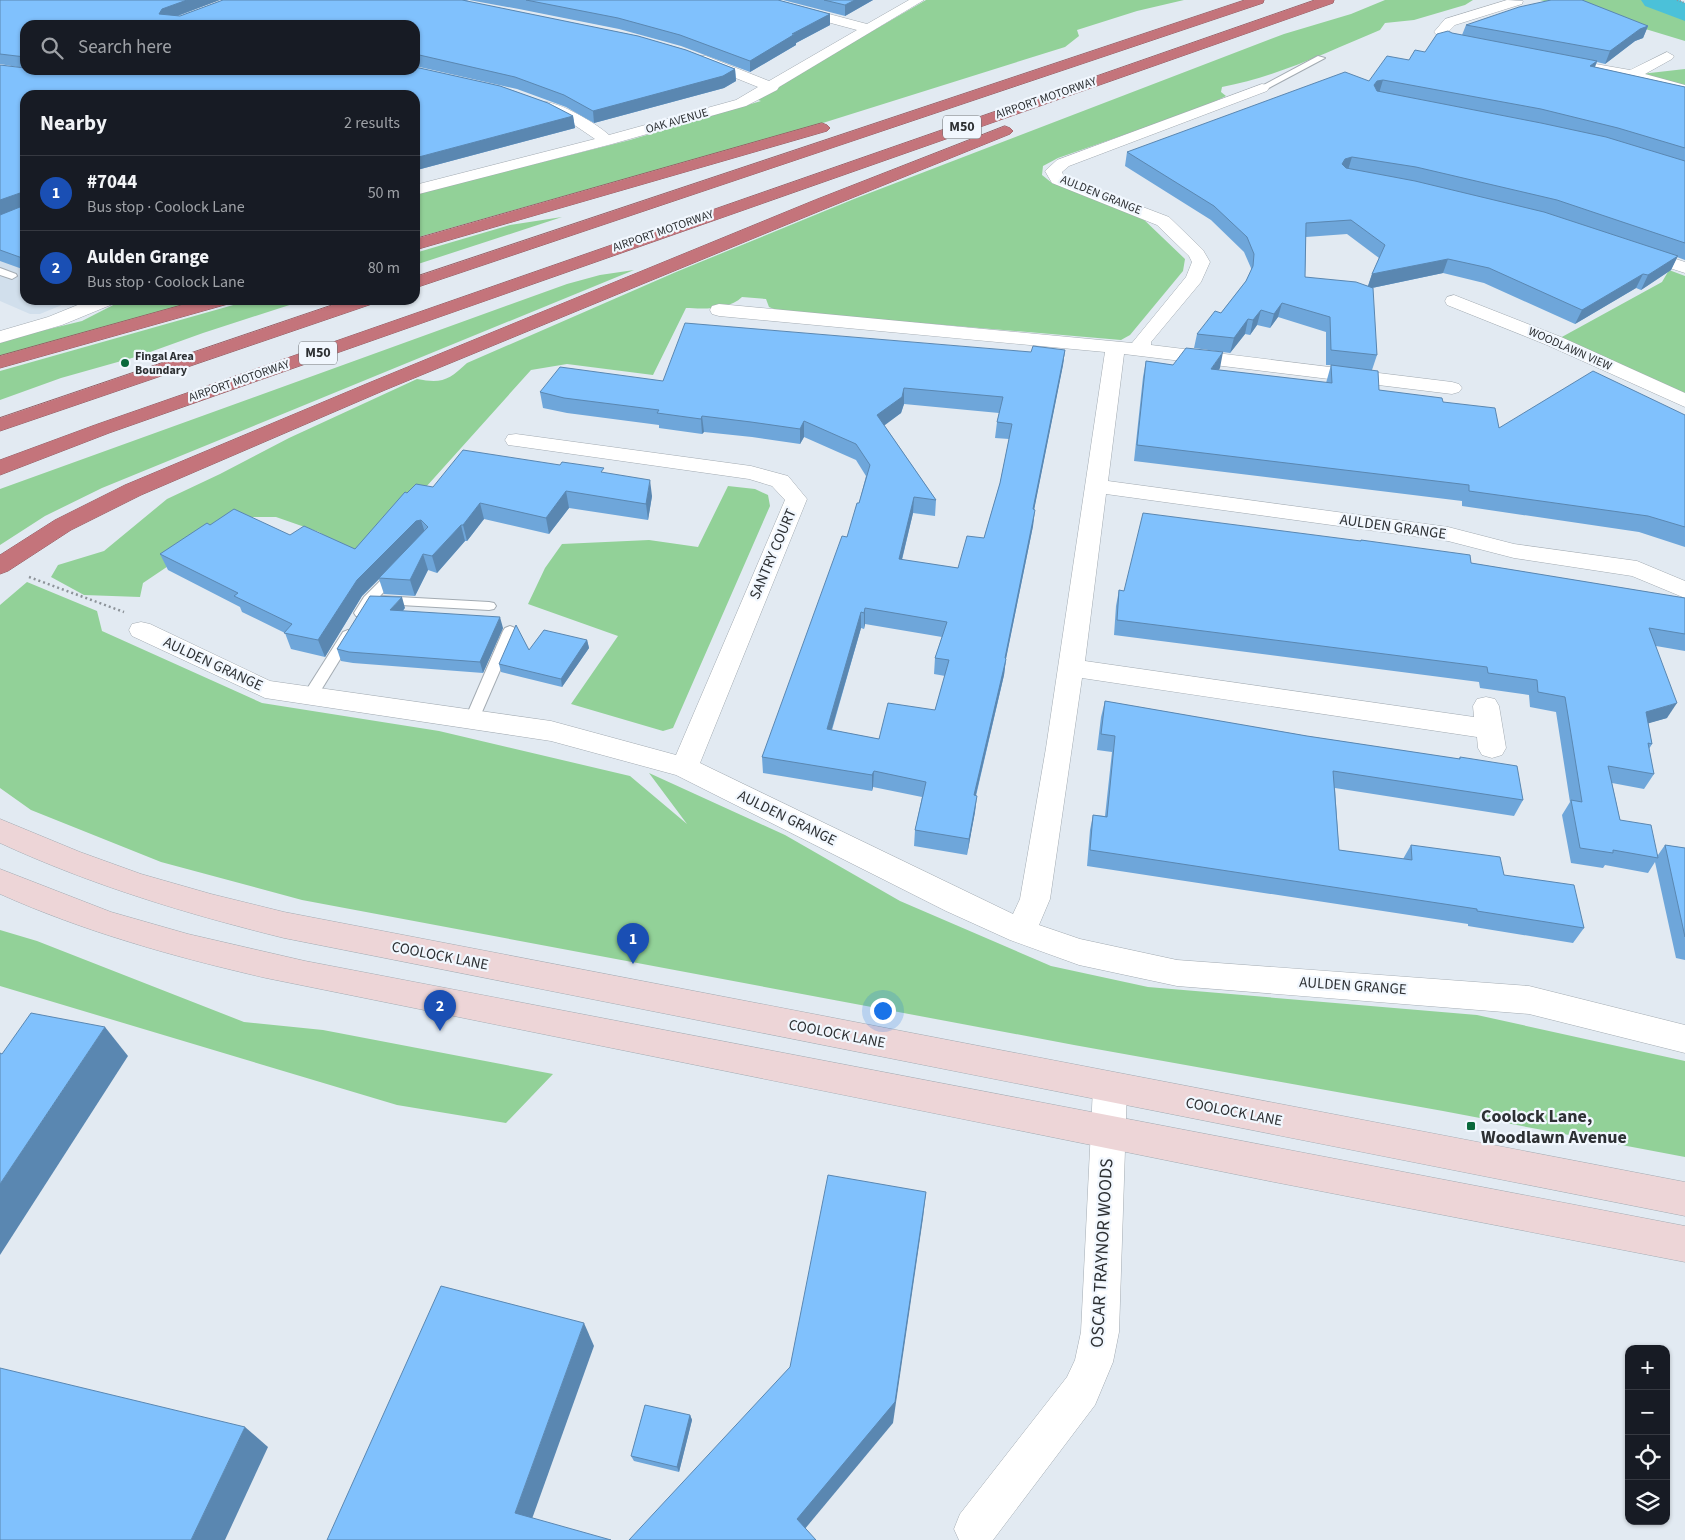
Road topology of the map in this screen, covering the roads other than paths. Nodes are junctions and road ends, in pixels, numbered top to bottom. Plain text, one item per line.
1 (761, 0) edge
2 (918, 0) edge
3 (1258, 0) edge
4 (1328, 0) edge
5 (1517, 0) edge
6 (1199, 20) junction
7 (868, 29) junction
8 (1224, 36) junction
9 (1491, 48) edge
10 (690, 55) edge
11 (1667, 56) dead end
12 (1321, 58) dead end
13 (1566, 62) edge
14 (1632, 75) junction
15 (772, 86) junction
16 (1262, 88) joint
17 (1685, 88) edge
18 (922, 97) dead end
19 (526, 100) edge
20 (839, 122) dead end
21 (606, 141) junction
22 (420, 189) edge
23 (420, 244) edge
24 (1620, 245) edge
25 (1685, 268) edge
26 (0, 271) edge
27 (12, 276) dead end
28 (420, 281) edge
29 (1454, 301) dead end
30 (94, 305) edge
31 (203, 305) edge
32 (350, 305) edge
33 (719, 310) dead end
34 (0, 337) edge
35 (1115, 348) junction
36 (1140, 350) junction
37 (0, 362) edge
38 (1452, 388) dead end
39 (1685, 401) edge
40 (0, 425) edge
41 (516, 440) dead end
42 (0, 468) edge
43 (1095, 486) junction
44 (407, 561) edge
45 (0, 566) edge
46 (1685, 590) edge
47 (369, 600) junction
48 (488, 606) dead end
49 (134, 622) road end
50 (510, 631) dead end
51 (1072, 668) junction
52 (310, 696) junction
53 (472, 719) junction
54 (1489, 728) dead end
55 (684, 767) junction
56 (0, 830) edge
57 (0, 881) edge
58 (1021, 931) junction
59 (1685, 1039) edge
60 (1110, 1088) junction
61 (1108, 1132) junction
62 (1685, 1199) edge
63 (1685, 1244) edge
64 (981, 1534) edge

1 - 7 street
2 - 7 street, OAK AVENUE
3 - 6 highway, AIRPORT MOTORWAY / M50
4 - 8 highway, AIRPORT MOTORWAY / M50
5 - 9 street
6 - 18 highway
6 - 28 highway, AIRPORT MOTORWAY / M50
7 - 15 street, OAK AVENUE
8 - 42 highway, AIRPORT MOTORWAY / M50
8 - 45 highway
10 - 15 street
11 - 14 street
12 - 16 lane
13 - 14 street
14 - 17 street
15 - 21 street, OAK AVENUE
16 - 36 street, AULDEN GRANGE
19 - 21 street
20 - 23 highway
21 - 22 street, OAK AVENUE
24 - 25 street
26 - 27 lane
29 - 39 street, WOODLAWN VIEW
30 - 34 street
31 - 37 highway
32 - 40 highway, M50
33 - 35 street
35 - 36 street
35 - 43 street
36 - 38 street
41 - 55 street, SANTRY COURT
43 - 46 street, AULDEN GRANGE
43 - 51 street
44 - 47 lane
47 - 48 lane
47 - 52 lane
49 - 52 street, AULDEN GRANGE
50 - 53 lane
51 - 54 street
51 - 58 street
52 - 53 street, AULDEN GRANGE
53 - 55 street, AULDEN GRANGE
55 - 58 street, AULDEN GRANGE
56 - 60 main road, COOLOCK LANE
57 - 61 main road
58 - 59 street, AULDEN GRANGE
60 - 61 street, OSCAR TRAYNOR WOODS
60 - 62 main road, COOLOCK LANE
61 - 63 main road
61 - 64 street, OSCAR TRAYNOR WOODS

